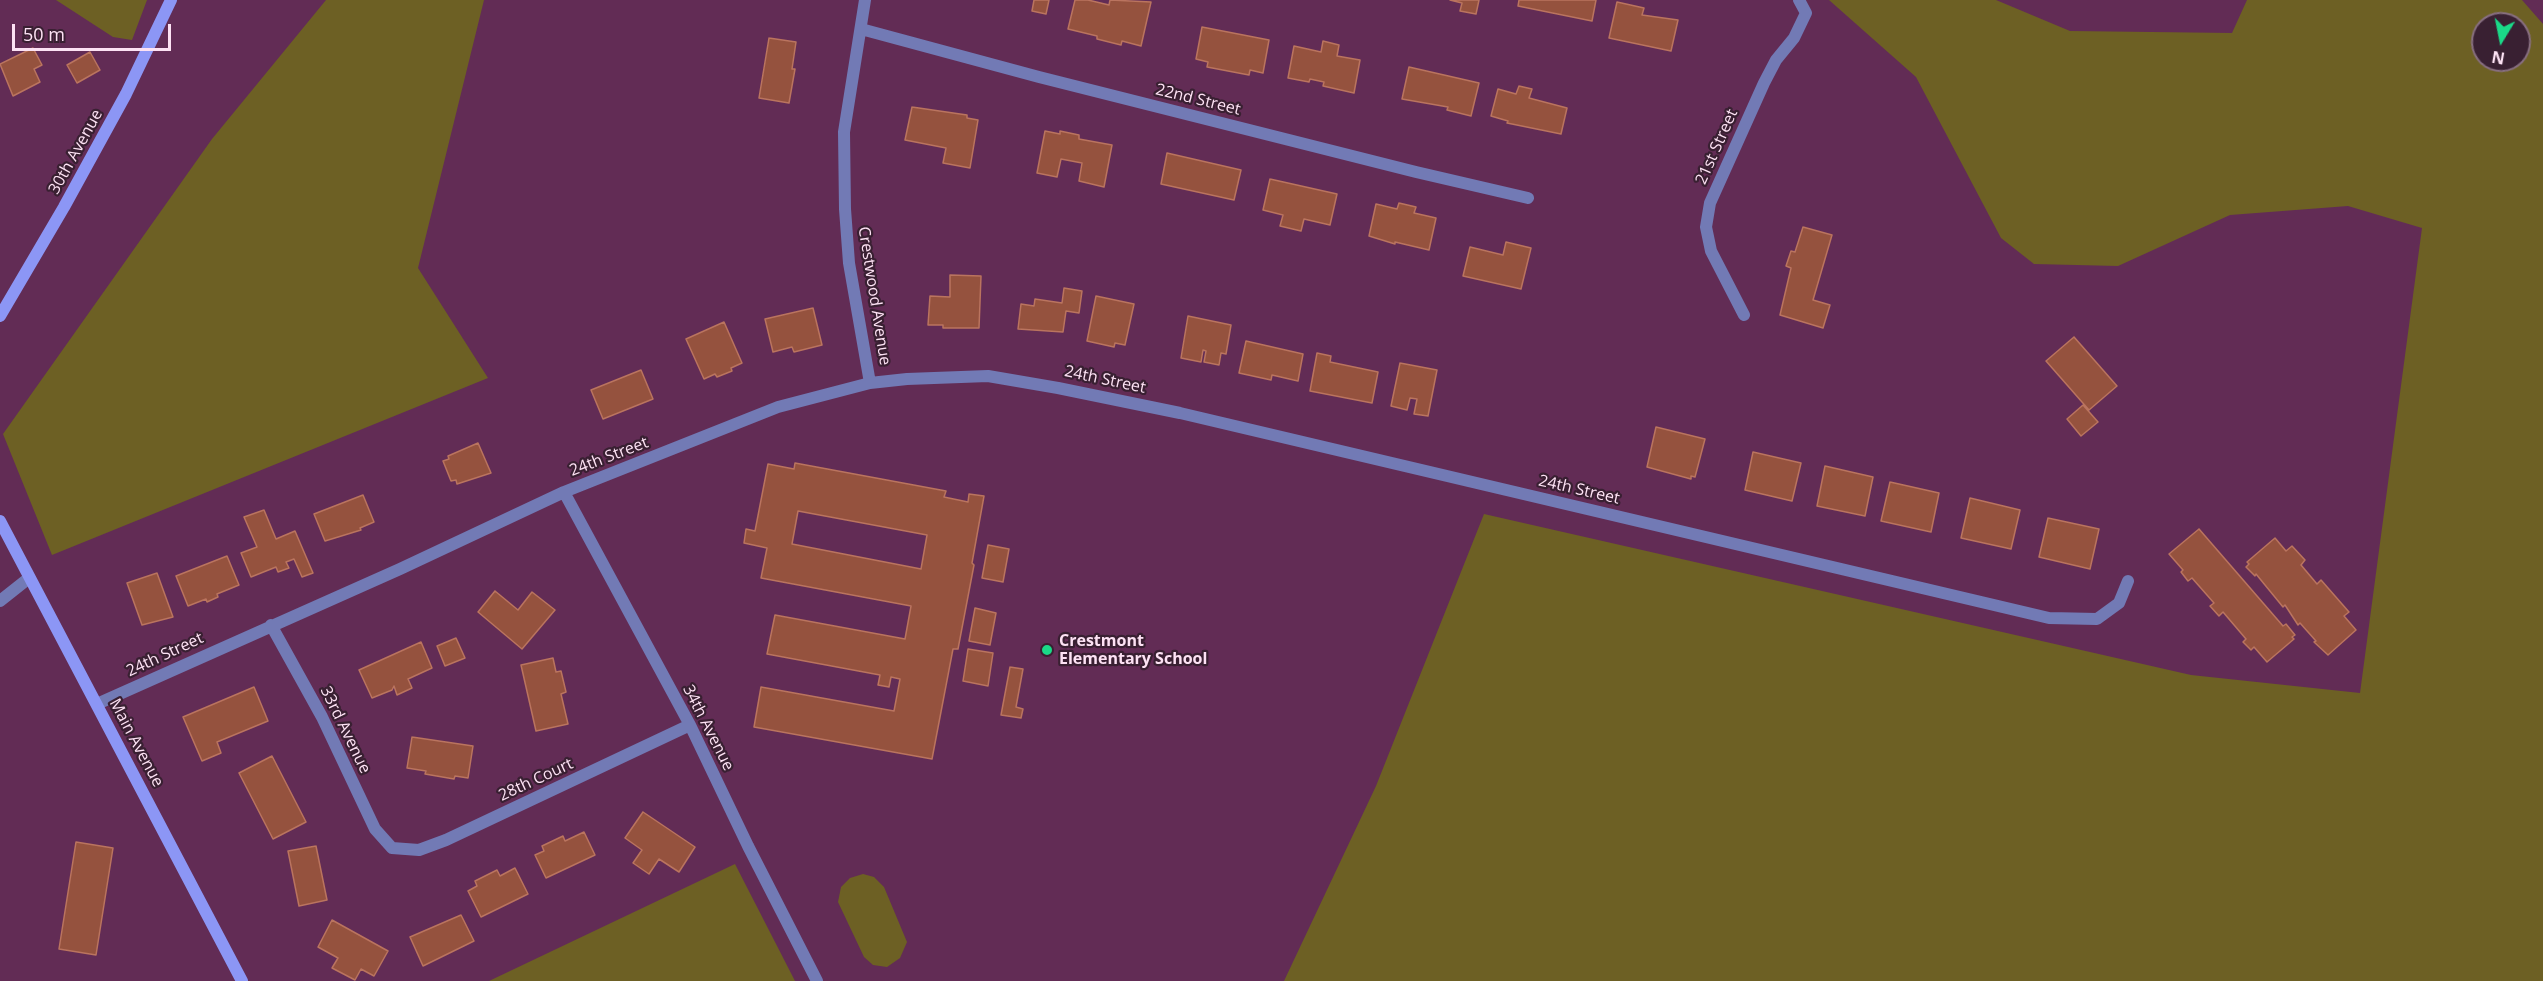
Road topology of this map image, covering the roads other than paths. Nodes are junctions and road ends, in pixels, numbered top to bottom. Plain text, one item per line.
1 (171, 0) edge
2 (865, 0) edge
3 (1799, 0) edge
4 (861, 29) junction
5 (1528, 198) dead end
6 (1744, 315) dead end
7 (0, 316) edge
8 (870, 383) junction
9 (564, 492) junction
10 (0, 521) edge
11 (29, 578) junction
12 (2128, 580) dead end
13 (0, 601) edge
14 (271, 625) junction
15 (97, 704) junction
16 (690, 725) junction
17 (392, 848) joint
18 (242, 981) edge
19 (817, 981) edge

1 - 7 main road, 30th Avenue
2 - 4 street, Crestwood Avenue
3 - 6 street, 21st Street
4 - 5 street, 22nd Street
4 - 8 street, Crestwood Avenue
8 - 9 street, 24th Street
8 - 12 street, 24th Street
9 - 14 street, 24th Street
9 - 16 street, 34th Avenue
10 - 11 main road, Main Avenue
11 - 13 street
11 - 15 main road, Main Avenue
14 - 15 street, 24th Street
14 - 17 street, 33rd Avenue
15 - 18 main road, Main Avenue
16 - 17 street, 28th Court
16 - 19 street, 34th Avenue

